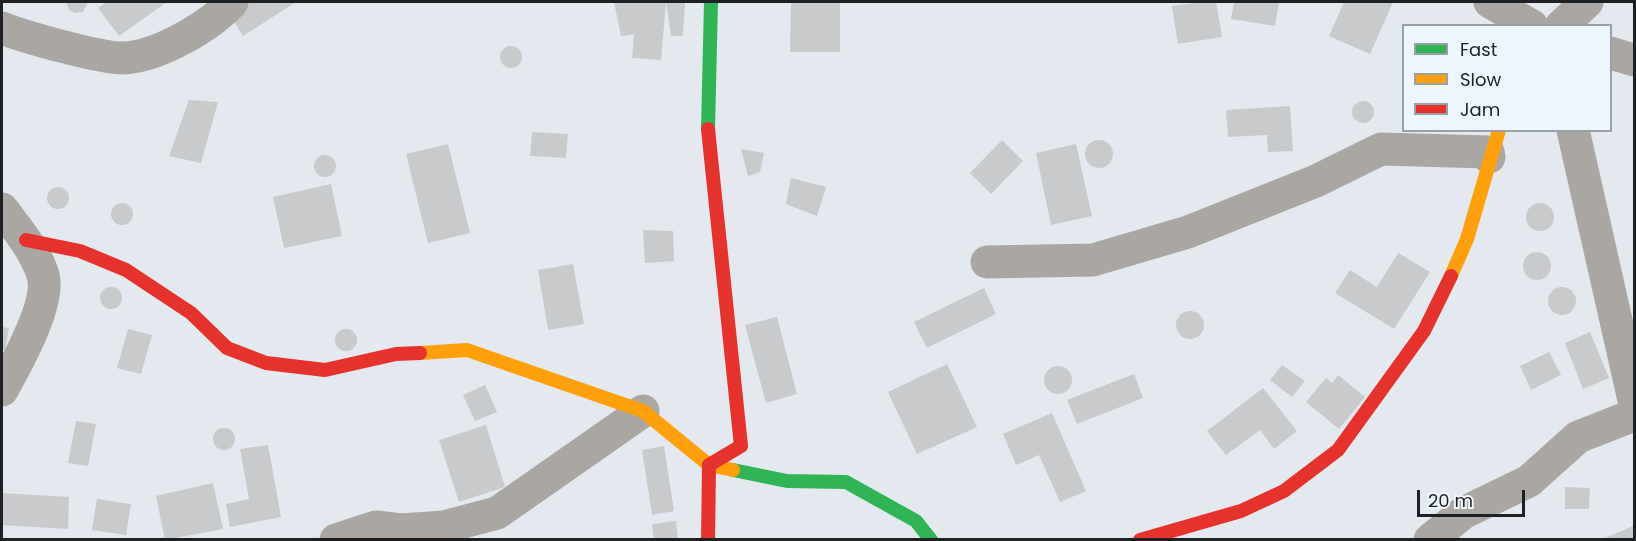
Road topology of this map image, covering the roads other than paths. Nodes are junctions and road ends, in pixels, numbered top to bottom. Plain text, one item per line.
1 (232, 2) edge
2 (711, 2) edge
3 (1490, 2) edge
4 (1587, 2) edge
5 (1528, 24) edge
6 (1563, 24) edge
7 (2, 28) edge
8 (1612, 53) edge
9 (1635, 60) edge
10 (1411, 132) edge
11 (1573, 132) edge
12 (1494, 144) edge
13 (1381, 149) junction
14 (2, 209) edge
15 (26, 240) junction
16 (987, 262) dead end
17 (2, 390) edge
18 (1635, 400) edge
19 (643, 411) junction
20 (1635, 415) edge
21 (709, 465) junction
22 (336, 540) edge
23 (708, 540) edge
24 (931, 540) edge
25 (1140, 540) edge
26 (1430, 540) edge

1 - 7 street
2 - 21 street
3 - 5 street
4 - 6 street
8 - 9 street
10 - 13 street
11 - 18 street
12 - 13 street
12 - 25 street
13 - 16 street
14 - 15 street
15 - 17 street
15 - 19 street
19 - 21 street
19 - 22 street
20 - 26 street
21 - 23 street
21 - 24 street

